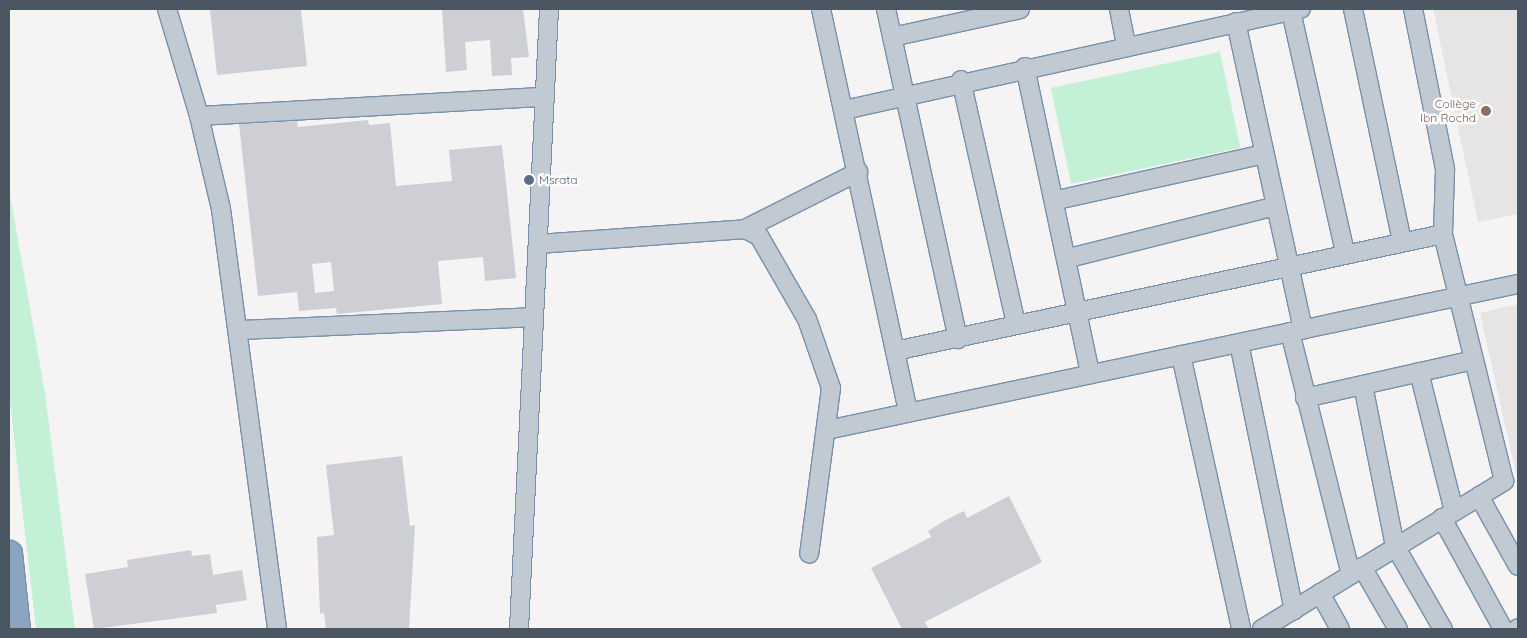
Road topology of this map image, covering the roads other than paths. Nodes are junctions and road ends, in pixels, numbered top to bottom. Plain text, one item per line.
1 (167, 9) edge
2 (549, 9) edge
3 (821, 9) edge
4 (886, 9) edge
5 (1020, 9) edge
6 (1119, 9) edge
7 (1353, 9) edge
8 (1413, 9) edge
9 (1296, 10) edge
10 (1236, 22) junction
11 (892, 38) junction
12 (1126, 46) junction
13 (1025, 67) junction
14 (961, 80) junction
15 (908, 96) junction
16 (544, 97) junction
17 (844, 110) junction
18 (200, 116) junction
19 (1264, 154) junction
20 (858, 172) junction
21 (1057, 200) junction
22 (1276, 206) junction
23 (746, 229) junction
24 (1443, 234) junction
25 (1402, 242) junction
26 (538, 244) junction
27 (1345, 253) junction
28 (1069, 258) junction
29 (1289, 267) junction
30 (1518, 284) edge
31 (1458, 297) junction
32 (1079, 311) junction
33 (534, 317) junction
34 (1016, 324) junction
35 (238, 330) junction
36 (1297, 331) junction
37 (958, 339) junction
38 (1239, 343) junction
39 (895, 351) junction
40 (1181, 355) junction
41 (1473, 360) junction
42 (1419, 372) junction
43 (1090, 374) junction
44 (1362, 385) junction
45 (1305, 398) junction
46 (908, 413) junction
47 (827, 430) junction
48 (1479, 496) junction
49 (1448, 515) junction
50 (1395, 546) junction
51 (9, 553) edge
52 (809, 554) dead end
53 (1518, 566) edge
54 (1356, 570) junction
55 (1320, 593) junction
56 (1294, 610) junction
57 (1274, 626) edge
58 (17, 629) edge
59 (277, 629) edge
60 (518, 629) edge
61 (1241, 629) edge
62 (1340, 629) edge
63 (1398, 629) edge
64 (1442, 629) edge
65 (1503, 629) edge

1 - 18 street
2 - 16 street
3 - 17 street
4 - 11 street
5 - 11 street
6 - 12 street
7 - 25 street
8 - 24 street
9 - 10 street
9 - 27 street
10 - 12 street
10 - 19 street
11 - 15 street
12 - 13 street
13 - 14 street
13 - 21 street
14 - 15 street
14 - 34 street
15 - 17 street
15 - 37 street
16 - 18 street
16 - 26 street
17 - 20 street
18 - 35 street
19 - 21 street
19 - 22 street
20 - 23 street
20 - 39 street
21 - 28 street
22 - 28 street
22 - 29 street
23 - 26 street
23 - 47 street
24 - 25 street
24 - 31 street
25 - 27 street
26 - 33 street
27 - 29 street
28 - 32 street
29 - 32 street
29 - 36 street
30 - 31 street
31 - 36 street
31 - 41 street
32 - 34 street
32 - 43 street
33 - 35 street
33 - 60 street
34 - 37 street
35 - 59 street
36 - 38 street
36 - 45 street
37 - 39 street
38 - 40 street
38 - 56 street
39 - 46 street
40 - 43 street
40 - 61 street
41 - 42 street
41 - 48 street
42 - 44 street
42 - 49 street
43 - 46 street
44 - 45 street
44 - 50 street
45 - 54 street
46 - 47 street
47 - 52 street
48 - 49 street
48 - 53 street
49 - 50 street
49 - 65 street
50 - 54 street
50 - 64 street
51 - 58 highway
54 - 55 street
54 - 63 street
55 - 56 street
55 - 62 street
56 - 57 street

